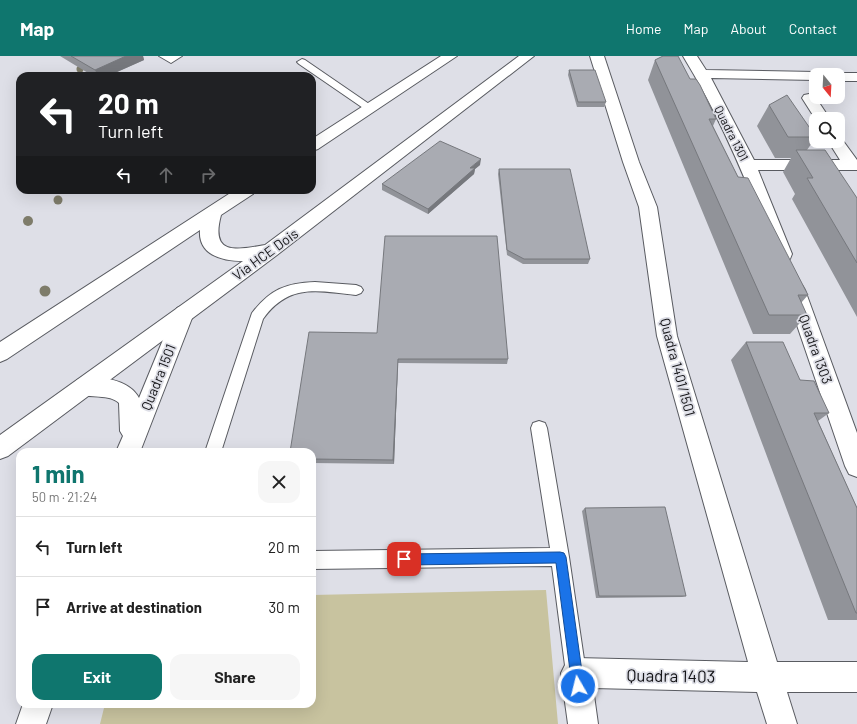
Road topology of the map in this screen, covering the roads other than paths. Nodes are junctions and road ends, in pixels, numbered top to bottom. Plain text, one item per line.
1 (164, 56) edge
2 (177, 56) edge
3 (450, 56) edge
4 (527, 56) edge
5 (597, 56) edge
6 (690, 56) edge
7 (302, 62) dead end
8 (701, 74) junction
9 (809, 76) edge
10 (845, 77) edge
11 (857, 77) edge
12 (370, 108) junction
13 (316, 143) edge
14 (841, 148) edge
15 (748, 165) junction
16 (854, 165) edge
17 (828, 166) junction
18 (837, 181) edge
19 (241, 194) edge
20 (213, 213) junction
21 (271, 250) junction
22 (356, 290) dead end
23 (184, 313) junction
24 (0, 353) edge
25 (85, 387) junction
26 (539, 428) dead end
27 (130, 446) edge
28 (0, 448) edge
29 (214, 448) edge
30 (857, 466) edge
31 (560, 557) junction
32 (316, 560) edge
33 (576, 673) junction
34 (767, 677) junction
35 (857, 677) edge
36 (37, 708) edge
37 (31, 724) edge
38 (583, 724) edge
39 (782, 724) edge

1 - 2 lane
3 - 12 street
4 - 21 street, Via HCE Dois
5 - 34 street, Quadra 1401/1501
6 - 8 street, Quadra 1301
7 - 12 lane
8 - 9 street
8 - 15 street, Quadra 1301
10 - 11 street
12 - 13 street
14 - 16 street, Quadra 1301
15 - 17 street, Quadra 1301
15 - 30 street, Quadra 1303
16 - 17 street, Quadra 1301
17 - 18 street
19 - 20 street
20 - 21 street
20 - 24 street
21 - 23 street, Via HCE Dois
22 - 29 lane
23 - 25 street, Via HCE Dois
23 - 27 street, Quadra 1501
25 - 27 street, Quadra 1501
25 - 28 street, Via HCE Dois
26 - 31 lane
31 - 32 lane
31 - 33 lane
33 - 34 street, Quadra 1403
33 - 38 street
34 - 35 street, Quadra 1403
34 - 39 street
36 - 37 street

